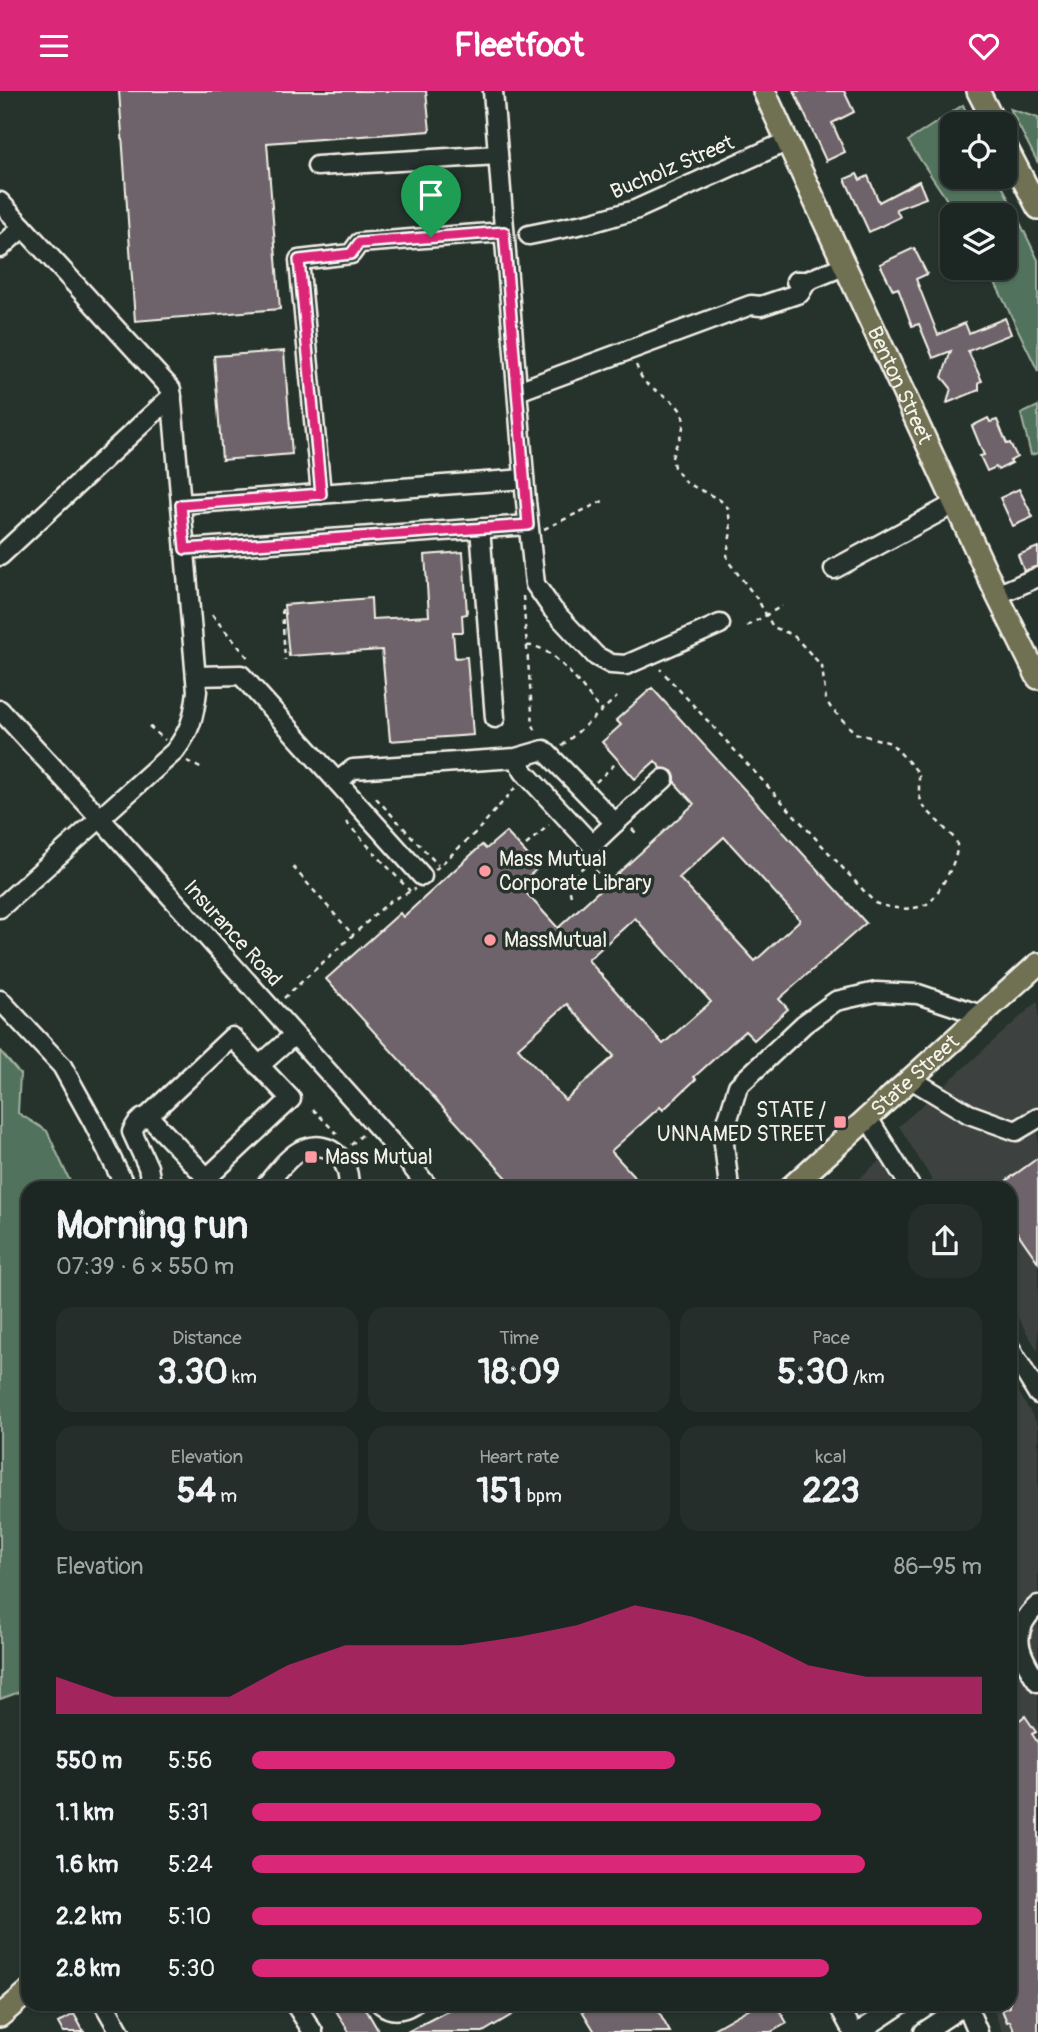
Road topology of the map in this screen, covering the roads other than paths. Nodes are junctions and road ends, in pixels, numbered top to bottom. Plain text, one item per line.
1 (493, 91) edge
2 (764, 91) edge
3 (984, 95) edge
4 (990, 112) edge
5 (788, 141) junction
6 (498, 155) junction
7 (317, 166) dead end
8 (1017, 168) edge
9 (0, 202) edge
10 (1038, 208) edge
11 (23, 227) junction
12 (504, 232) junction
13 (529, 235) dead end
14 (0, 248) edge
15 (846, 265) junction
16 (518, 391) junction
17 (172, 396) junction
18 (524, 479) junction
19 (321, 494) junction
20 (956, 503) junction
21 (181, 505) junction
22 (480, 528) junction
23 (535, 528) junction
24 (185, 549) junction
25 (0, 556) edge
26 (834, 569) dead end
27 (1038, 577) edge
28 (997, 595) junction
29 (720, 624) dead end
30 (196, 676) junction
31 (1038, 678) edge
32 (0, 710) edge
33 (495, 718) dead end
34 (516, 758) junction
35 (664, 779) dead end
36 (338, 781) junction
37 (100, 818) junction
38 (622, 825) junction
39 (424, 878) road end
40 (0, 908) edge
41 (1038, 964) edge
42 (0, 1000) edge
43 (981, 1015) junction
44 (294, 1035) junction
45 (259, 1066) junction
46 (911, 1079) junction
47 (148, 1116) junction
48 (868, 1118) junction
49 (1038, 1118) edge
50 (122, 1181) edge
51 (151, 1181) edge
52 (207, 1181) edge
53 (211, 1181) edge
54 (270, 1181) edge
55 (348, 1181) edge
56 (423, 1181) edge
57 (728, 1181) edge
58 (798, 1181) edge
59 (907, 1181) edge
60 (1017, 1360) edge
61 (1038, 1394) edge
62 (1034, 1616) edge
63 (1038, 1682) edge
64 (21, 1996) edge
65 (3, 2007) edge
66 (108, 2011) edge
67 (300, 2011) edge
68 (842, 2011) edge
69 (890, 2011) edge
70 (956, 2011) edge
71 (969, 2011) edge
72 (120, 2032) edge
73 (313, 2032) edge
74 (853, 2032) edge
75 (859, 2032) edge
76 (924, 2032) edge
77 (978, 2032) edge

1 - 6 street
2 - 5 main road, Benton Street
3 - 4 main road
5 - 13 street, Bucholz Street
5 - 15 main road, Benton Street
6 - 7 street
6 - 12 street
8 - 10 main road
9 - 11 street
11 - 14 street
11 - 17 street
12 - 16 street
12 - 19 street
15 - 16 street
15 - 20 main road, Benton Street
16 - 18 street
17 - 21 street
17 - 25 street
18 - 19 street
18 - 23 street
19 - 21 street
20 - 26 street
20 - 28 main road, Benton Street
21 - 24 street
22 - 23 street
22 - 24 street
22 - 33 street
23 - 29 street
24 - 30 street
27 - 28 street
28 - 31 main road, Benton Street
30 - 36 street
30 - 37 street
32 - 37 street, Insurance Road
34 - 36 street
34 - 38 street
34 - 38 street
35 - 38 street
36 - 39 street
37 - 40 street
37 - 44 street, Insurance Road
41 - 43 main road, State Street
42 - 50 street
43 - 46 main road, State Street
43 - 57 street
44 - 45 street
44 - 56 street, Insurance Road
45 - 47 street
45 - 53 street
46 - 48 main road, State Street
46 - 49 street
47 - 51 street
47 - 52 street
48 - 58 main road, State Street
48 - 59 street
54 - 55 street
60 - 61 street
62 - 63 street
64 - 65 main road
66 - 72 street
67 - 73 street
68 - 74 street
69 - 75 street
70 - 76 street
71 - 77 street

